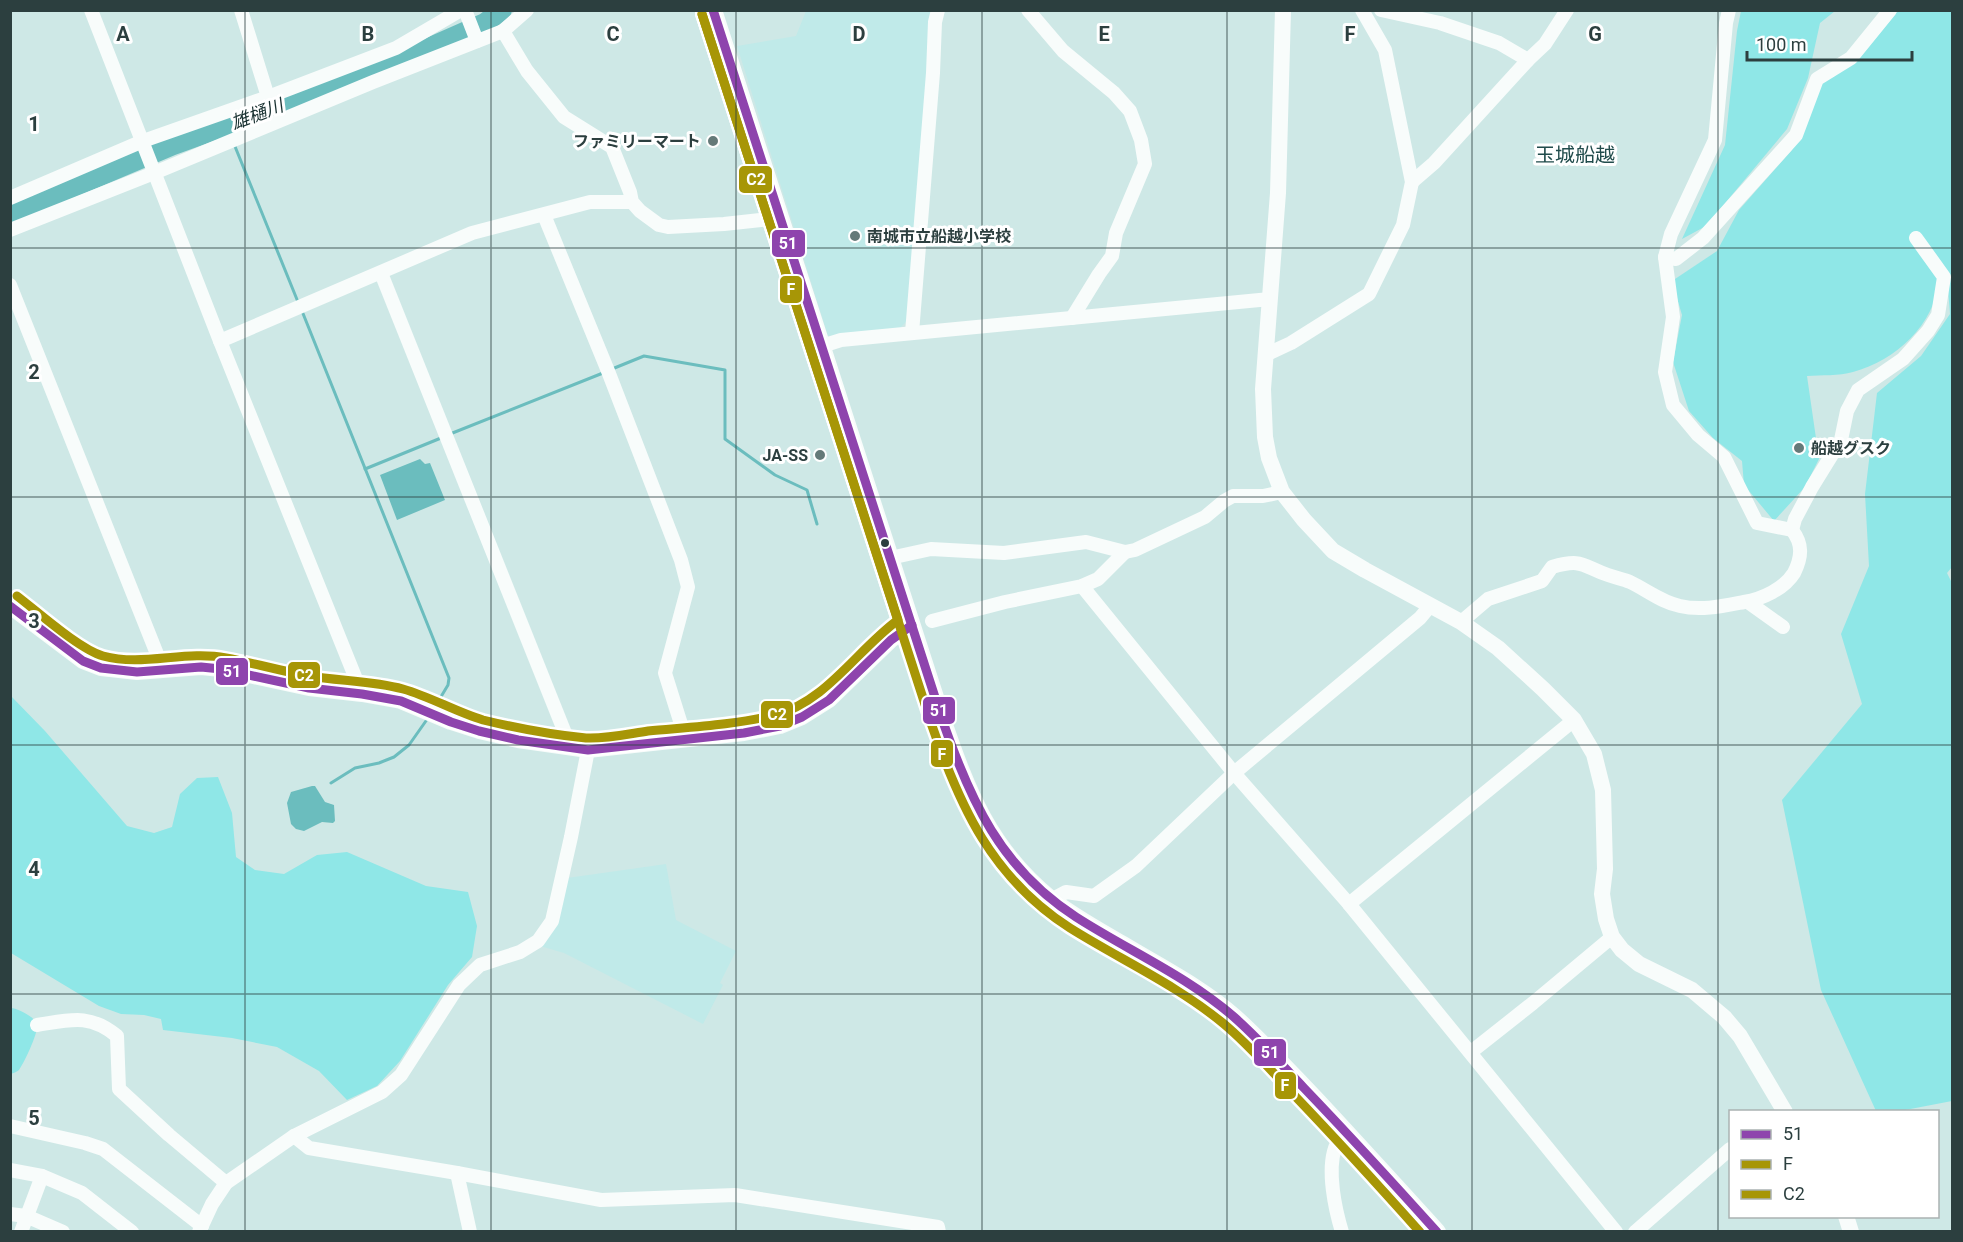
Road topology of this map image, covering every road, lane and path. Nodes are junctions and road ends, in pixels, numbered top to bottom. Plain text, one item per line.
1 (91, 10) edge
2 (241, 10) edge
3 (463, 10) edge
4 (527, 10) edge
5 (713, 10) edge
6 (939, 10) edge
7 (1028, 10) edge
8 (1283, 10) edge
9 (1362, 10) edge
10 (1380, 10) edge
11 (1568, 10) edge
12 (1729, 10) edge
13 (1890, 10) edge
14 (503, 31) junction
15 (477, 41) junction
16 (1528, 60) junction
17 (268, 97) junction
18 (142, 141) junction
19 (154, 173) junction
20 (1412, 182) junction
21 (10, 198) edge
22 (632, 202) junction
23 (544, 215) junction
24 (780, 218) junction
25 (10, 230) edge
26 (1916, 238) dead end
27 (1665, 257) junction
28 (381, 273) junction
29 (10, 285) edge
30 (1270, 299) junction
31 (1072, 318) junction
32 (912, 333) junction
33 (220, 341) junction
34 (822, 346) junction
35 (1265, 355) junction
36 (1282, 492) junction
37 (1792, 530) junction
38 (1125, 552) junction
39 (890, 558) junction
40 (1082, 586) junction
41 (1748, 602) junction
42 (10, 606) edge
43 (1430, 606) junction
44 (932, 621) dead end
45 (1461, 622) junction
46 (912, 625) junction
47 (1783, 627) dead end
48 (163, 669) junction
49 (362, 694) junction
50 (1574, 720) junction
51 (686, 740) junction
52 (579, 749) junction
53 (1234, 773) junction
54 (1051, 900) junction
55 (1349, 904) junction
56 (1612, 937) junction
57 (37, 1025) dead end
58 (1471, 1052) junction
59 (1780, 1109) edge
60 (10, 1126) edge
61 (1344, 1131) junction
62 (294, 1136) junction
63 (1729, 1151) edge
64 (10, 1170) edge
65 (457, 1173) junction
66 (42, 1176) junction
67 (226, 1183) junction
68 (10, 1214) edge
69 (26, 1216) junction
70 (201, 1229) edge
71 (21, 1232) edge
72 (63, 1232) edge
73 (132, 1232) edge
74 (470, 1232) edge
75 (939, 1232) edge
76 (1342, 1232) edge
77 (1437, 1232) edge
78 (1616, 1232) edge
79 (1635, 1232) edge

1 - 18 street
2 - 17 street
3 - 15 street
3 - 17 street
4 - 14 street
5 - 24 main road
6 - 32 street
7 - 31 street
8 - 30 street
9 - 20 street
10 - 16 street
11 - 16 street
12 - 27 street
13 - 27 street
14 - 15 street
14 - 22 street
15 - 19 street
16 - 20 street
17 - 18 street
18 - 19 street
18 - 21 street
19 - 25 street
19 - 33 street
20 - 35 street
22 - 23 street
22 - 24 street
23 - 28 street
23 - 51 street
24 - 34 main road
26 - 37 street
27 - 37 street
28 - 33 street
28 - 52 street
29 - 48 street
30 - 31 street
30 - 35 street
31 - 32 street
32 - 34 street
33 - 49 street
34 - 39 main road
35 - 36 street
36 - 38 street
36 - 43 street
37 - 41 street
38 - 39 street
38 - 40 street
39 - 46 main road
40 - 44 street
40 - 53 street
41 - 45 street
41 - 47 street
42 - 48 street
43 - 45 street
43 - 53 street
45 - 50 street
46 - 51 street
46 - 54 main road
48 - 49 street
49 - 52 street
50 - 55 street
50 - 56 street
51 - 52 street
52 - 62 street
53 - 54 street
53 - 55 street
54 - 61 main road
55 - 58 street
56 - 58 street
56 - 59 street
57 - 67 street
58 - 78 street
60 - 70 street
61 - 76 street
61 - 77 main road
62 - 65 street
62 - 67 street
63 - 79 street
64 - 66 street
65 - 74 street
65 - 75 street
66 - 69 street
66 - 73 street
67 - 70 street
68 - 69 street
69 - 71 street
69 - 72 street

